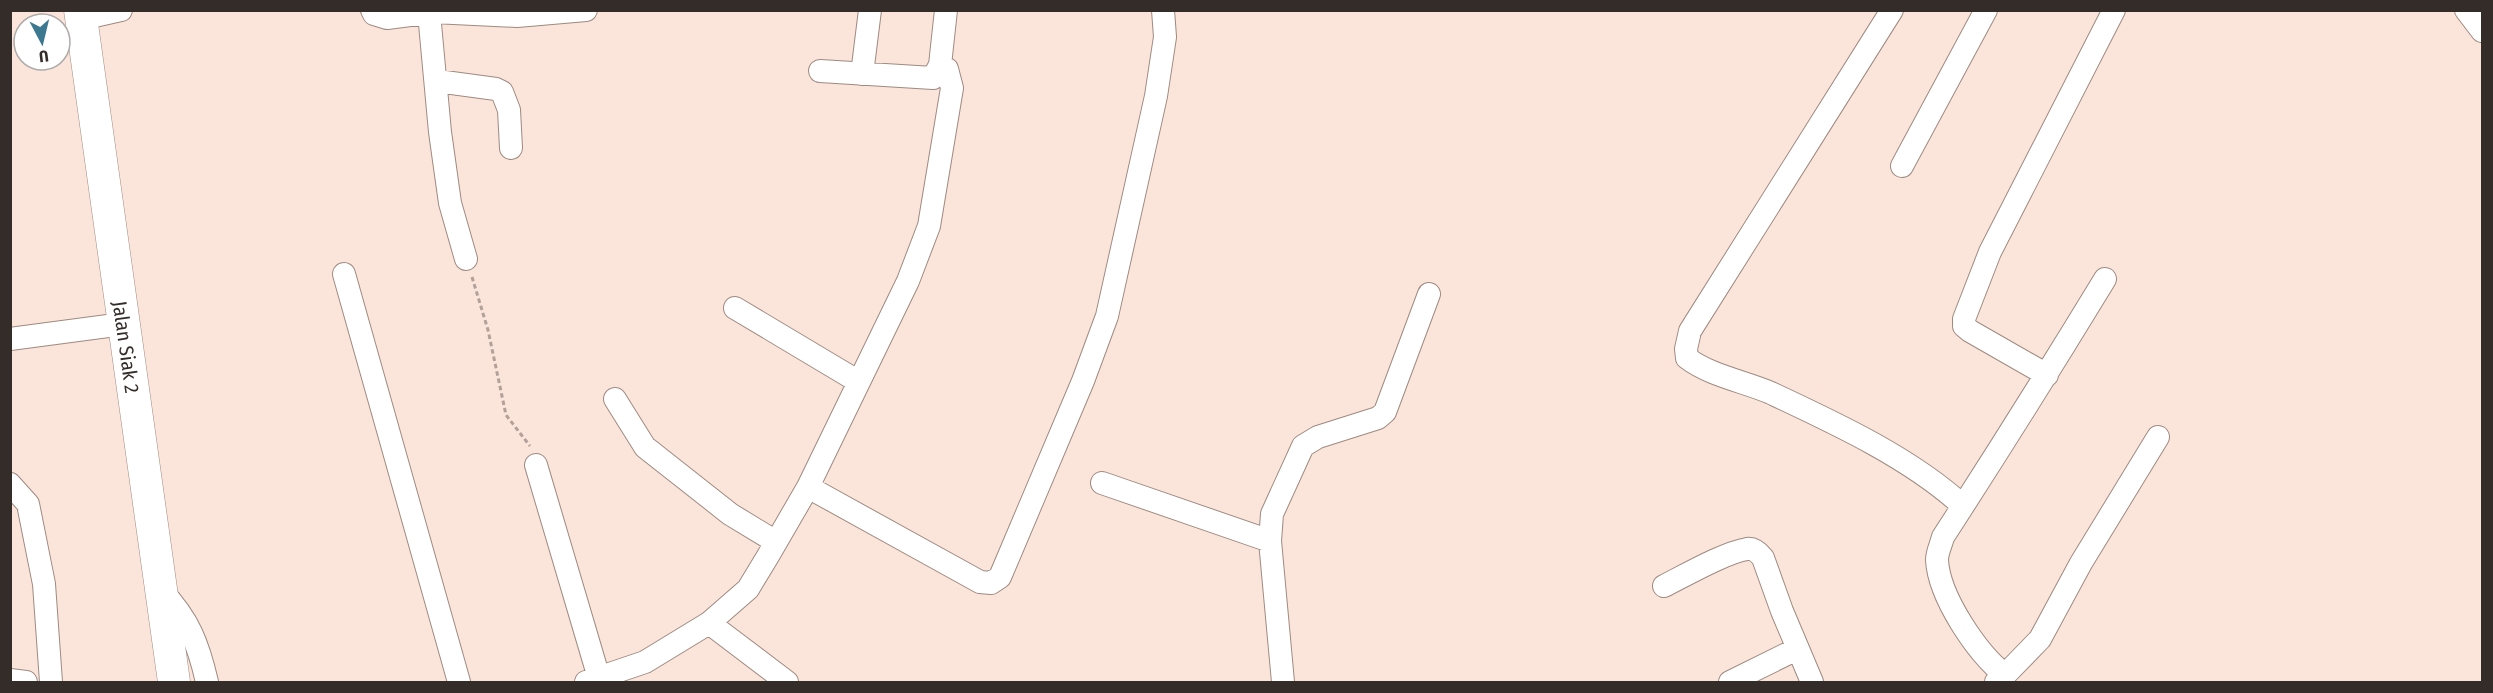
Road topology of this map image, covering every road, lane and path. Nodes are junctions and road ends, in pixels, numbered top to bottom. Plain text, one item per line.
1 (122, 10) edge
2 (372, 10) edge
3 (586, 10) edge
4 (870, 10) edge
5 (946, 10) edge
6 (1163, 10) edge
7 (1892, 10) edge
8 (1986, 10) edge
9 (2114, 10) edge
10 (2466, 10) edge
11 (429, 13) junction
12 (492, 13) edge
13 (81, 15) edge
14 (2482, 31) edge
15 (940, 65) junction
16 (820, 71) dead end
17 (862, 74) junction
18 (437, 81) junction
19 (511, 148) dead end
20 (1902, 166) dead end
21 (466, 260) joint
22 (344, 274) dead end
23 (2105, 279) dead end
24 (1429, 294) dead end
25 (735, 308) dead end
26 (123, 324) junction
27 (10, 339) edge
28 (2047, 375) junction
29 (860, 382) junction
30 (615, 399) dead end
31 (2158, 437) dead end
32 (536, 465) joint
33 (1102, 483) dead end
34 (10, 484) edge
35 (808, 488) junction
36 (1963, 506) junction
37 (1270, 541) junction
38 (776, 542) junction
39 (1665, 586) dead end
40 (161, 590) junction
41 (709, 623) junction
42 (1797, 649) junction
43 (2000, 679) edge
44 (10, 680) edge
45 (592, 680) edge
46 (26, 682) edge
47 (51, 682) edge
48 (174, 682) edge
49 (207, 682) edge
50 (459, 682) edge
51 (787, 682) edge
52 (1283, 682) edge
53 (1730, 682) edge
54 (1812, 682) edge

1 - 13 street
2 - 11 street
3 - 12 street
4 - 17 street
5 - 15 street
6 - 35 street
7 - 36 street
8 - 20 street
9 - 28 street
10 - 14 street
11 - 12 street
11 - 18 street
13 - 26 highway, Jalan Siak 2
15 - 17 street
15 - 29 street
16 - 17 street
18 - 19 street
18 - 21 street
21 - 32 path
22 - 50 street
23 - 28 street
24 - 37 street
25 - 29 street
26 - 27 street
26 - 40 highway, Jalan Siak 2
28 - 36 street
29 - 35 street
30 - 38 street
31 - 43 street
32 - 45 street
33 - 37 street
34 - 47 street
35 - 38 street
36 - 43 street
37 - 52 street
38 - 41 street
39 - 42 street
40 - 48 highway, Jalan Siak 2
40 - 49 street
41 - 45 street
41 - 51 street
42 - 53 street
42 - 54 street
44 - 46 street

